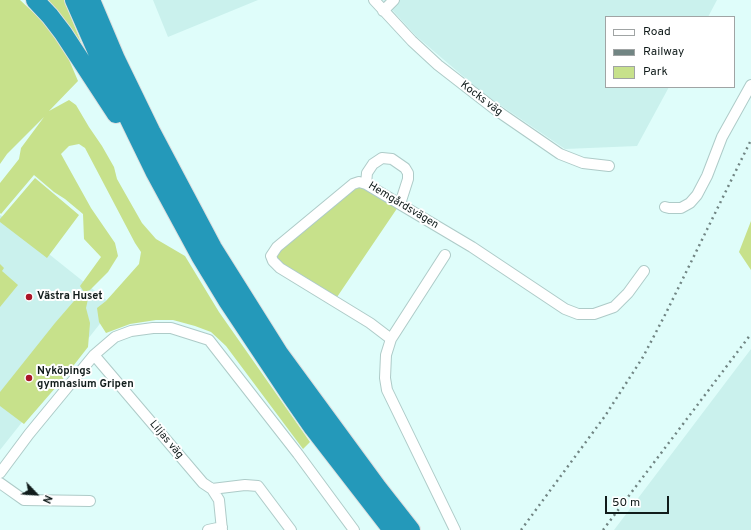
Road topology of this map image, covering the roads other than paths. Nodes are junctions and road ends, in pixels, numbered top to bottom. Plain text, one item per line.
1 (35, 0) edge
2 (74, 0) edge
3 (91, 0) edge
4 (374, 0) edge
5 (394, 0) edge
6 (383, 11) junction
7 (751, 85) edge
8 (609, 166) dead end
9 (155, 173) junction
10 (366, 184) junction
11 (400, 204) junction
12 (665, 207) dead end
13 (445, 255) dead end
14 (644, 271) dead end
15 (391, 339) junction
16 (94, 355) junction
17 (0, 473) edge
18 (0, 483) edge
19 (212, 489) junction
20 (90, 501) dead end
21 (222, 529) edge
22 (208, 530) edge
23 (291, 530) edge
24 (354, 530) edge
25 (392, 530) edge
26 (411, 530) edge
27 (454, 530) edge

1 - 9 highway
2 - 9 highway
3 - 26 highway
4 - 6 street, Kocks väg
5 - 6 street
6 - 8 street, Kocks väg
7 - 12 street
9 - 25 highway
10 - 11 street, Hemgårdsvägen
10 - 11 street
10 - 15 street, Hemgårdsvägen
11 - 14 street, Hemgårdsvägen
13 - 15 street
15 - 27 street
16 - 17 street
16 - 19 street, Liljas väg
16 - 24 street
18 - 20 street
19 - 21 street, Liljas väg
19 - 23 street
21 - 22 street

